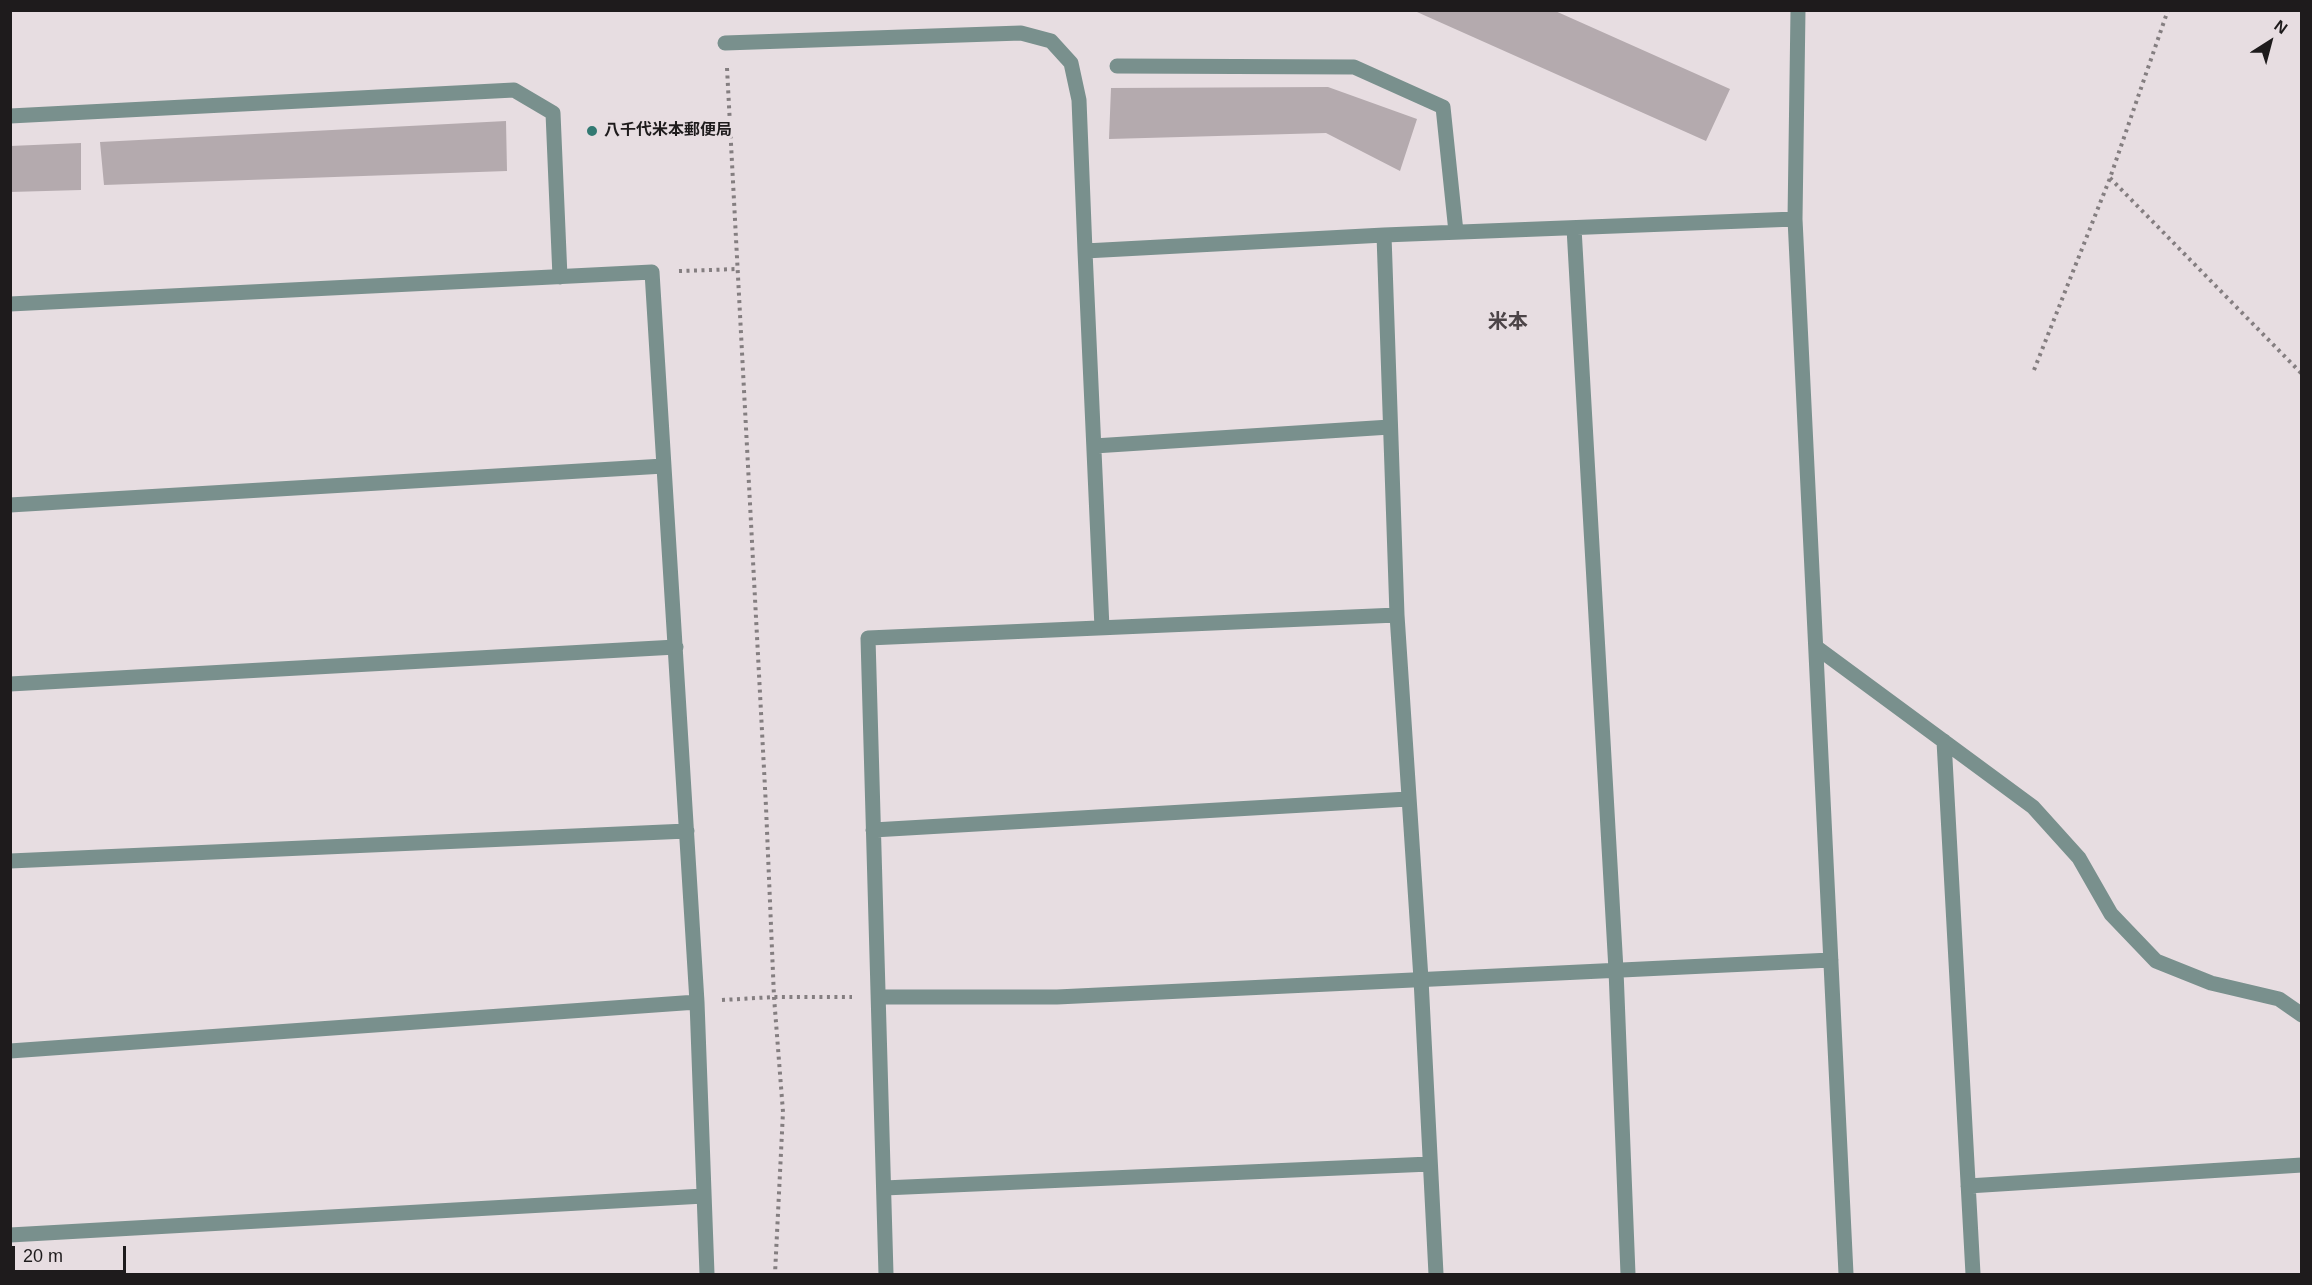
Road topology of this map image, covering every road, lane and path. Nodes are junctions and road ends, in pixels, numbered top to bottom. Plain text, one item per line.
1 (1798, 10) edge
2 (2168, 10) edge
3 (725, 43) joint
4 (1117, 66) dead end
5 (10, 116) edge
6 (2110, 178) junction
7 (1795, 219) junction
8 (1574, 228) junction
9 (1455, 232) junction
10 (1384, 235) junction
11 (1085, 251) junction
12 (738, 268) junction
13 (652, 272) junction
14 (560, 277) junction
15 (10, 304) edge
16 (2034, 370) dead end
17 (2301, 374) edge
18 (1390, 427) junction
19 (1094, 446) junction
20 (664, 466) junction
21 (10, 505) edge
22 (1397, 615) junction
23 (1102, 628) junction
24 (676, 647) junction
25 (1816, 647) junction
26 (10, 684) edge
27 (1944, 741) junction
28 (1408, 799) junction
29 (873, 830) junction
30 (687, 831) junction
31 (10, 861) edge
32 (1831, 960) junction
33 (1616, 970) junction
34 (1421, 979) junction
35 (774, 997) junction
36 (879, 997) junction
37 (697, 1002) junction
38 (2301, 1015) edge
39 (10, 1051) edge
40 (1431, 1164) junction
41 (2301, 1165) edge
42 (1968, 1186) junction
43 (884, 1188) junction
44 (704, 1196) junction
45 (10, 1234) edge
46 (707, 1275) edge
47 (775, 1275) edge
48 (886, 1275) edge
49 (1436, 1275) edge
50 (1628, 1275) edge
51 (1846, 1275) edge
52 (1972, 1275) edge

1 - 7 street
2 - 6 path
3 - 11 street
3 - 12 path
4 - 9 street
5 - 14 street
6 - 16 path
6 - 17 path
7 - 8 street
7 - 25 street
8 - 9 street
8 - 33 street
9 - 10 street
10 - 11 street
10 - 18 street
11 - 19 street
12 - 13 path
12 - 35 path
13 - 14 street
13 - 20 street
14 - 15 street
18 - 19 street
18 - 22 street
19 - 23 street
20 - 21 street
20 - 24 street
22 - 23 street
22 - 28 street
23 - 29 street
24 - 26 street
24 - 30 street
25 - 27 street
25 - 32 street
27 - 38 street
27 - 42 street
28 - 29 street
28 - 34 street
29 - 36 street
30 - 31 street
30 - 37 street
32 - 33 street
32 - 51 street
33 - 34 street
33 - 50 street
34 - 36 street
34 - 40 street
35 - 36 path
35 - 37 path
35 - 47 path
36 - 43 street
37 - 39 street
37 - 44 street
40 - 43 street
40 - 49 street
41 - 42 street
42 - 52 street
43 - 48 street
44 - 45 street
44 - 46 street

